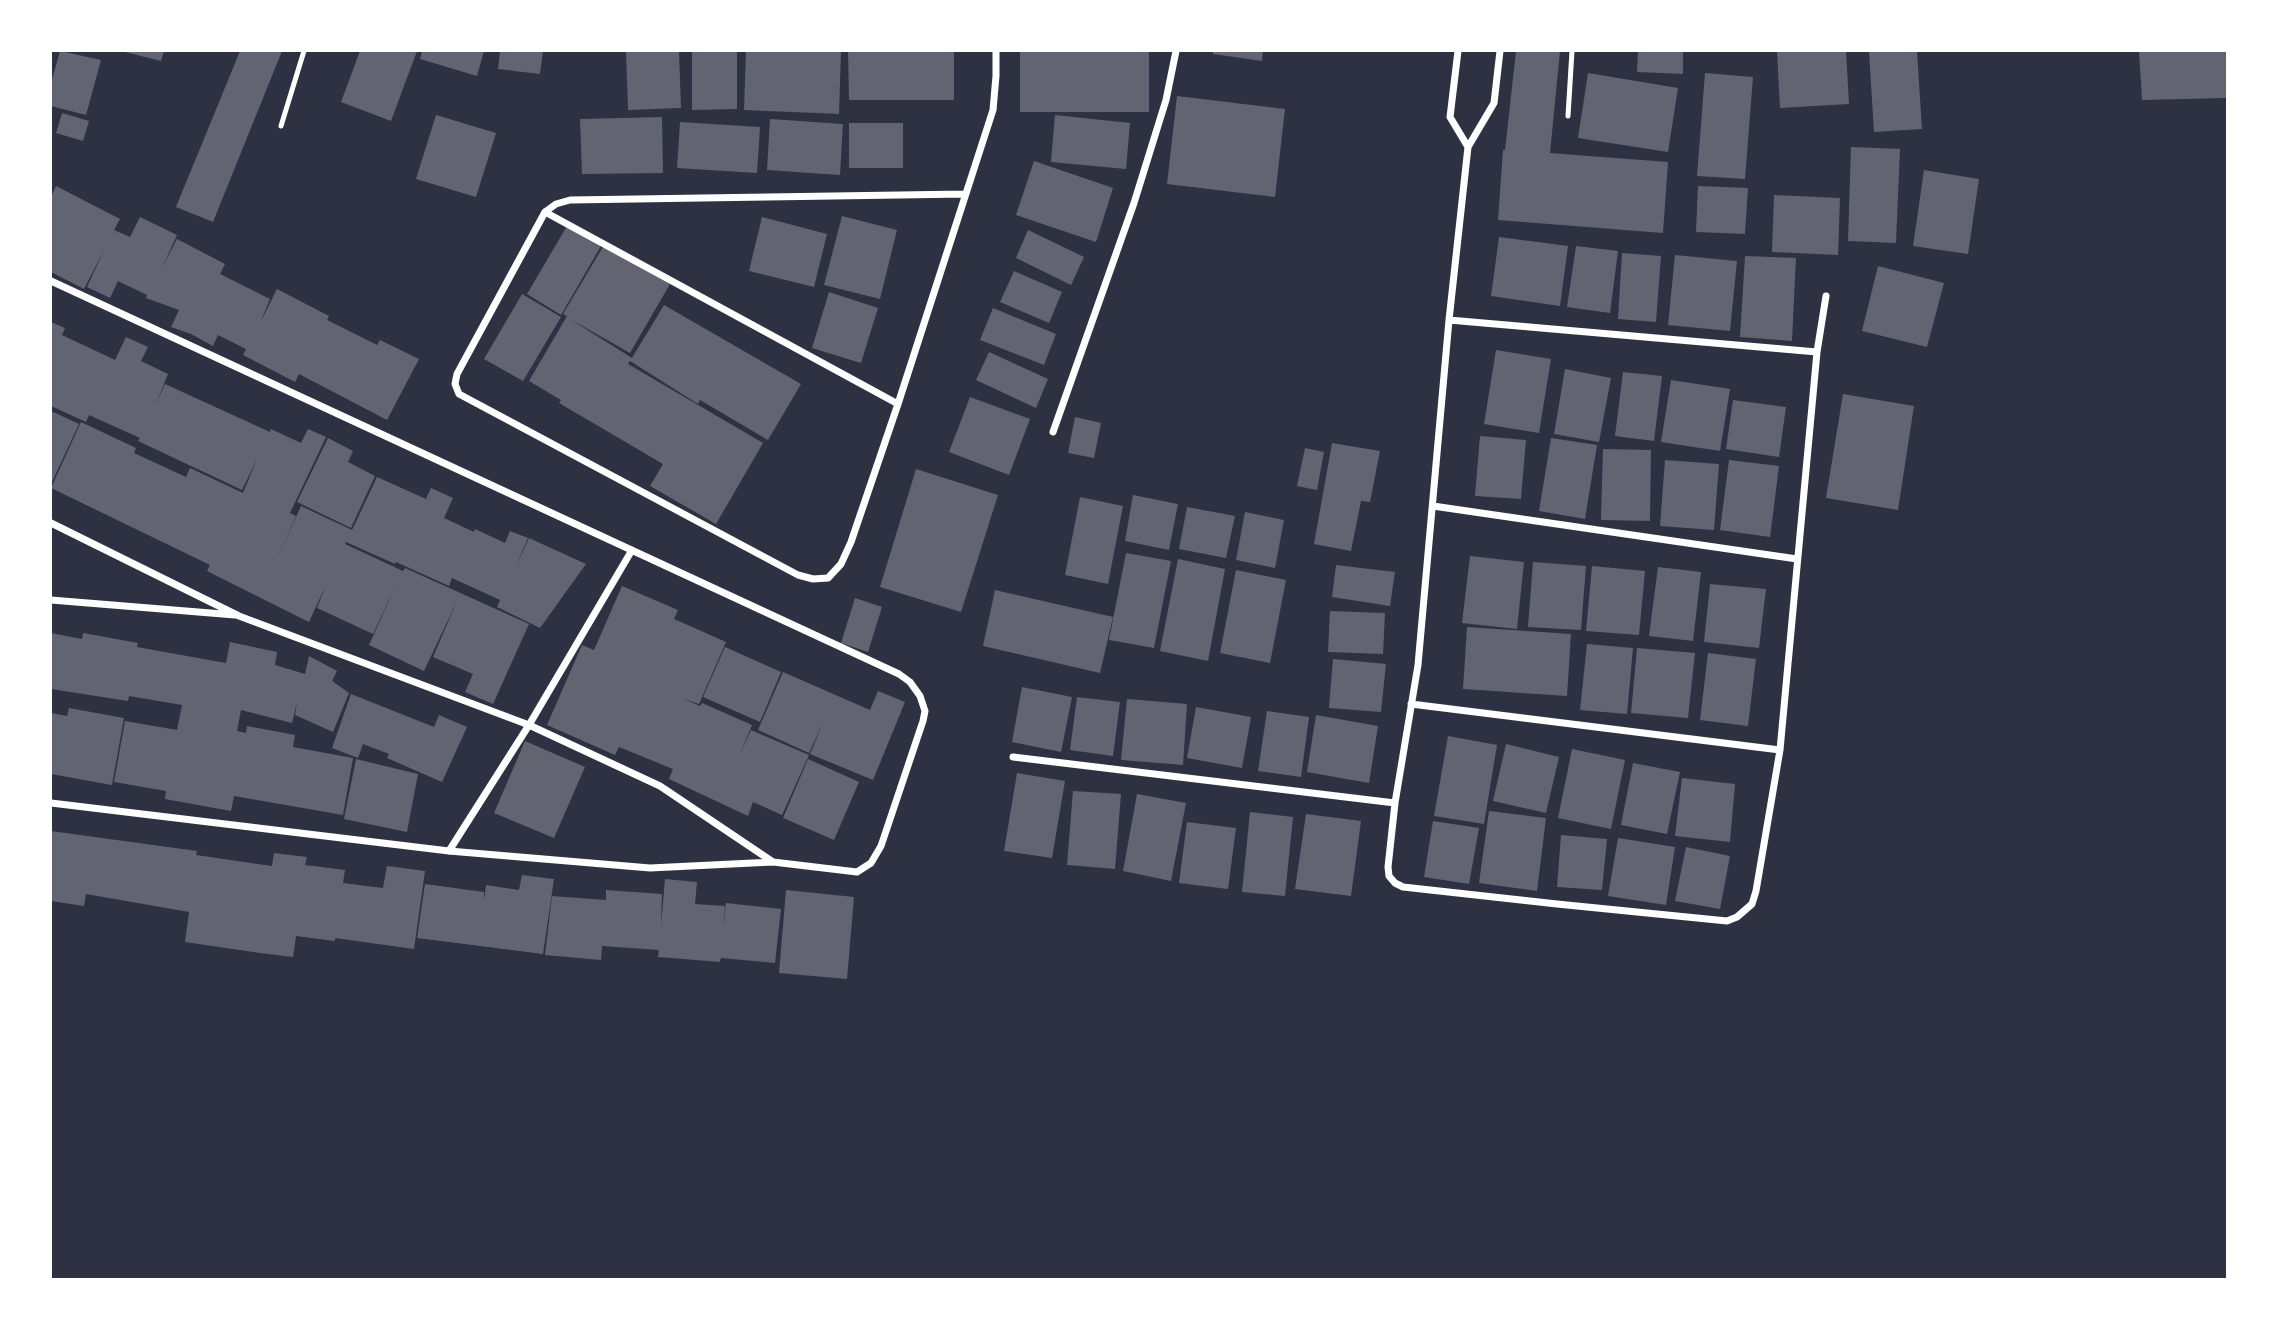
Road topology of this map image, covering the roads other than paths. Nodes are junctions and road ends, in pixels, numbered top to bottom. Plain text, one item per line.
1 (304, 51) edge
2 (996, 51) edge
3 (1176, 51) edge
4 (1458, 51) edge
5 (1500, 51) edge
6 (1572, 51) edge
7 (1568, 116) dead end
8 (281, 126) dead end
9 (1468, 147) junction
10 (965, 194) junction
11 (545, 212) junction
12 (51, 281) edge
13 (1826, 296) dead end
14 (1449, 320) junction
15 (1817, 352) junction
16 (898, 404) junction
17 (1053, 432) dead end
18 (1433, 506) junction
19 (51, 523) edge
20 (632, 550) junction
21 (1797, 559) junction
22 (51, 600) edge
23 (239, 616) junction
24 (1411, 704) junction
25 (529, 724) junction
26 (1780, 750) junction
27 (1013, 757) dead end
28 (51, 803) edge
29 (1395, 803) junction
30 (449, 852) junction
31 (773, 862) junction

1 - 8 lane
2 - 10 street
3 - 17 street
4 - 9 street
5 - 9 street
6 - 7 lane
9 - 14 street
10 - 11 street
10 - 16 street
11 - 16 street
11 - 16 street
12 - 20 street
13 - 15 street
14 - 15 street
14 - 18 street
15 - 21 street
18 - 21 street
18 - 24 street
19 - 23 street
20 - 25 street
20 - 31 street
21 - 26 street
22 - 23 street
23 - 25 street
24 - 26 street
24 - 29 street
25 - 30 street
25 - 31 street
26 - 29 street
27 - 29 street
28 - 30 street
30 - 31 street

